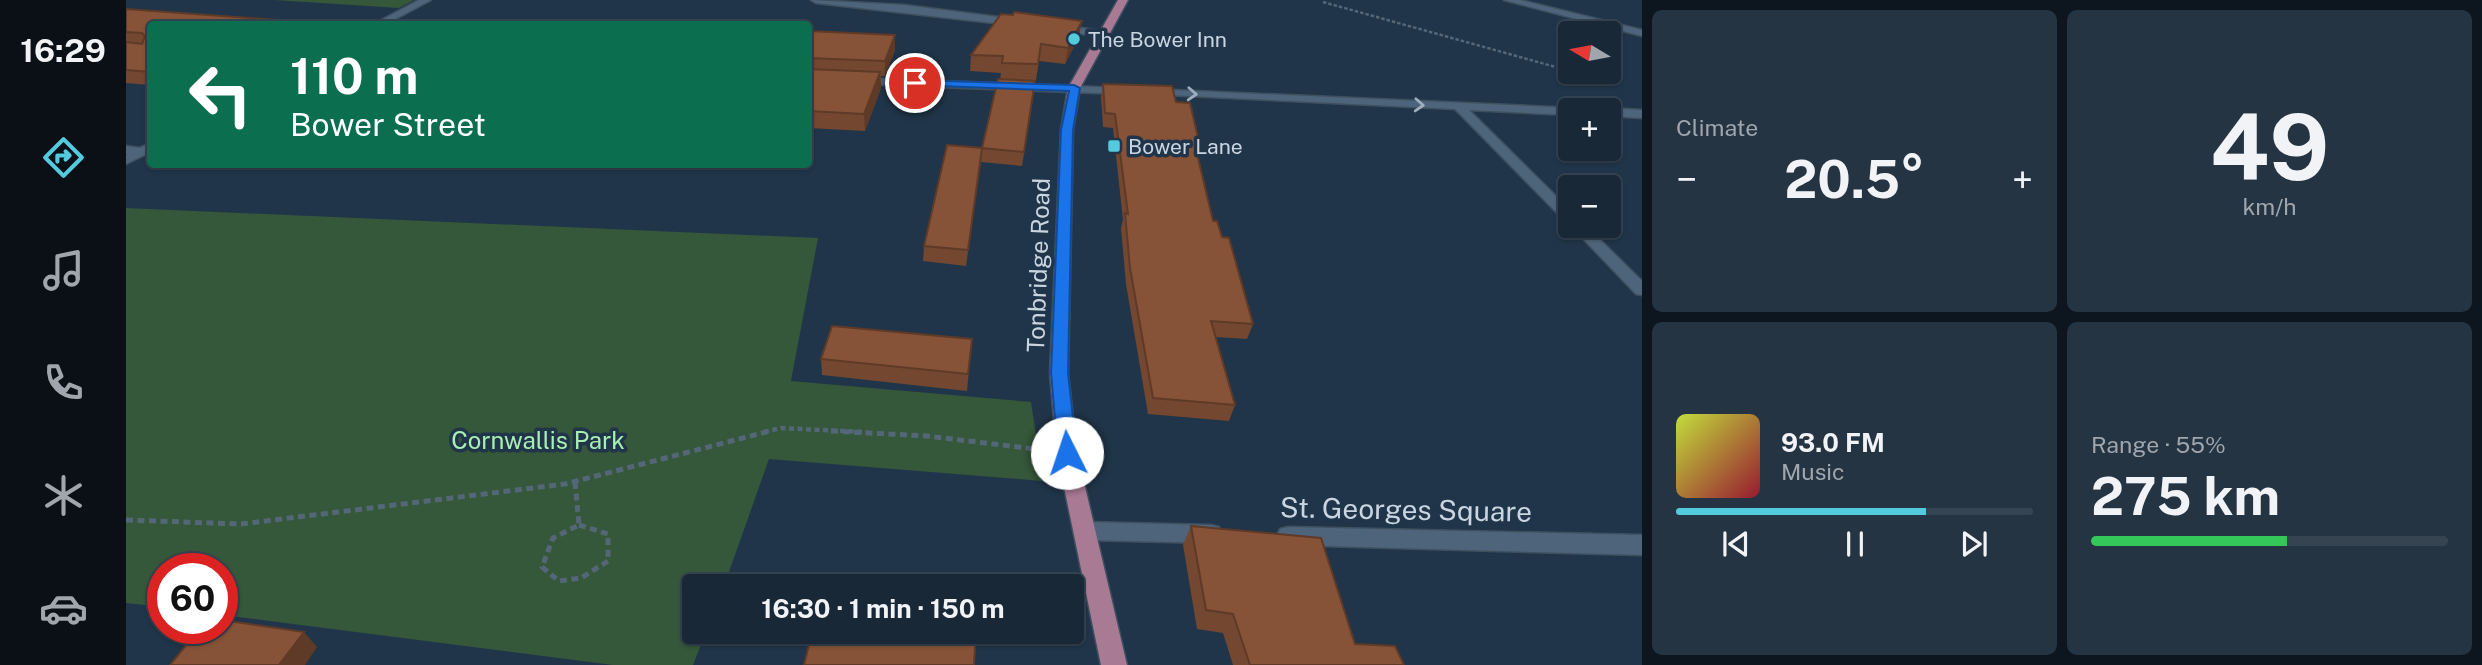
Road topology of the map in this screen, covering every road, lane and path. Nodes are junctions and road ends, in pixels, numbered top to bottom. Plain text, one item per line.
1 (426, 0) edge
2 (816, 0) edge
3 (1123, 0) edge
4 (1508, 0) edge
5 (1323, 2) dead end
6 (385, 21) edge
7 (1035, 25) edge
8 (1048, 27) edge
9 (1642, 33) edge
10 (1103, 34) junction
11 (1558, 67) edge
12 (812, 79) edge
13 (1074, 88) junction
14 (1459, 107) junction
15 (1558, 111) edge
16 (1621, 113) edge
17 (1642, 114) edge
18 (126, 150) edge
19 (146, 150) edge
20 (126, 160) edge
21 (1558, 206) edge
22 (1590, 238) edge
23 (1642, 290) edge
24 (1067, 453) junction
25 (575, 482) junction
26 (126, 520) edge
27 (579, 525) junction
28 (1085, 531) junction
29 (1238, 535) edge
30 (1266, 536) edge
31 (1642, 545) edge
32 (1114, 665) edge

1 - 6 street
2 - 7 street
3 - 10 main road, Tonbridge Road
4 - 9 street
5 - 11 path
8 - 10 street
10 - 13 main road, Tonbridge Road
12 - 13 street
13 -> 14 street
13 - 24 main road, Tonbridge Road
14 - 15 street
14 - 21 street
16 - 17 street
18 - 19 street
19 - 20 street
22 - 23 street
24 - 25 path
24 - 28 main road, Tonbridge Road
25 - 26 path
25 - 27 path
27 - 27 path
28 - 29 street
28 - 32 main road, Tonbridge Road
30 - 31 street, St. Georges Square

